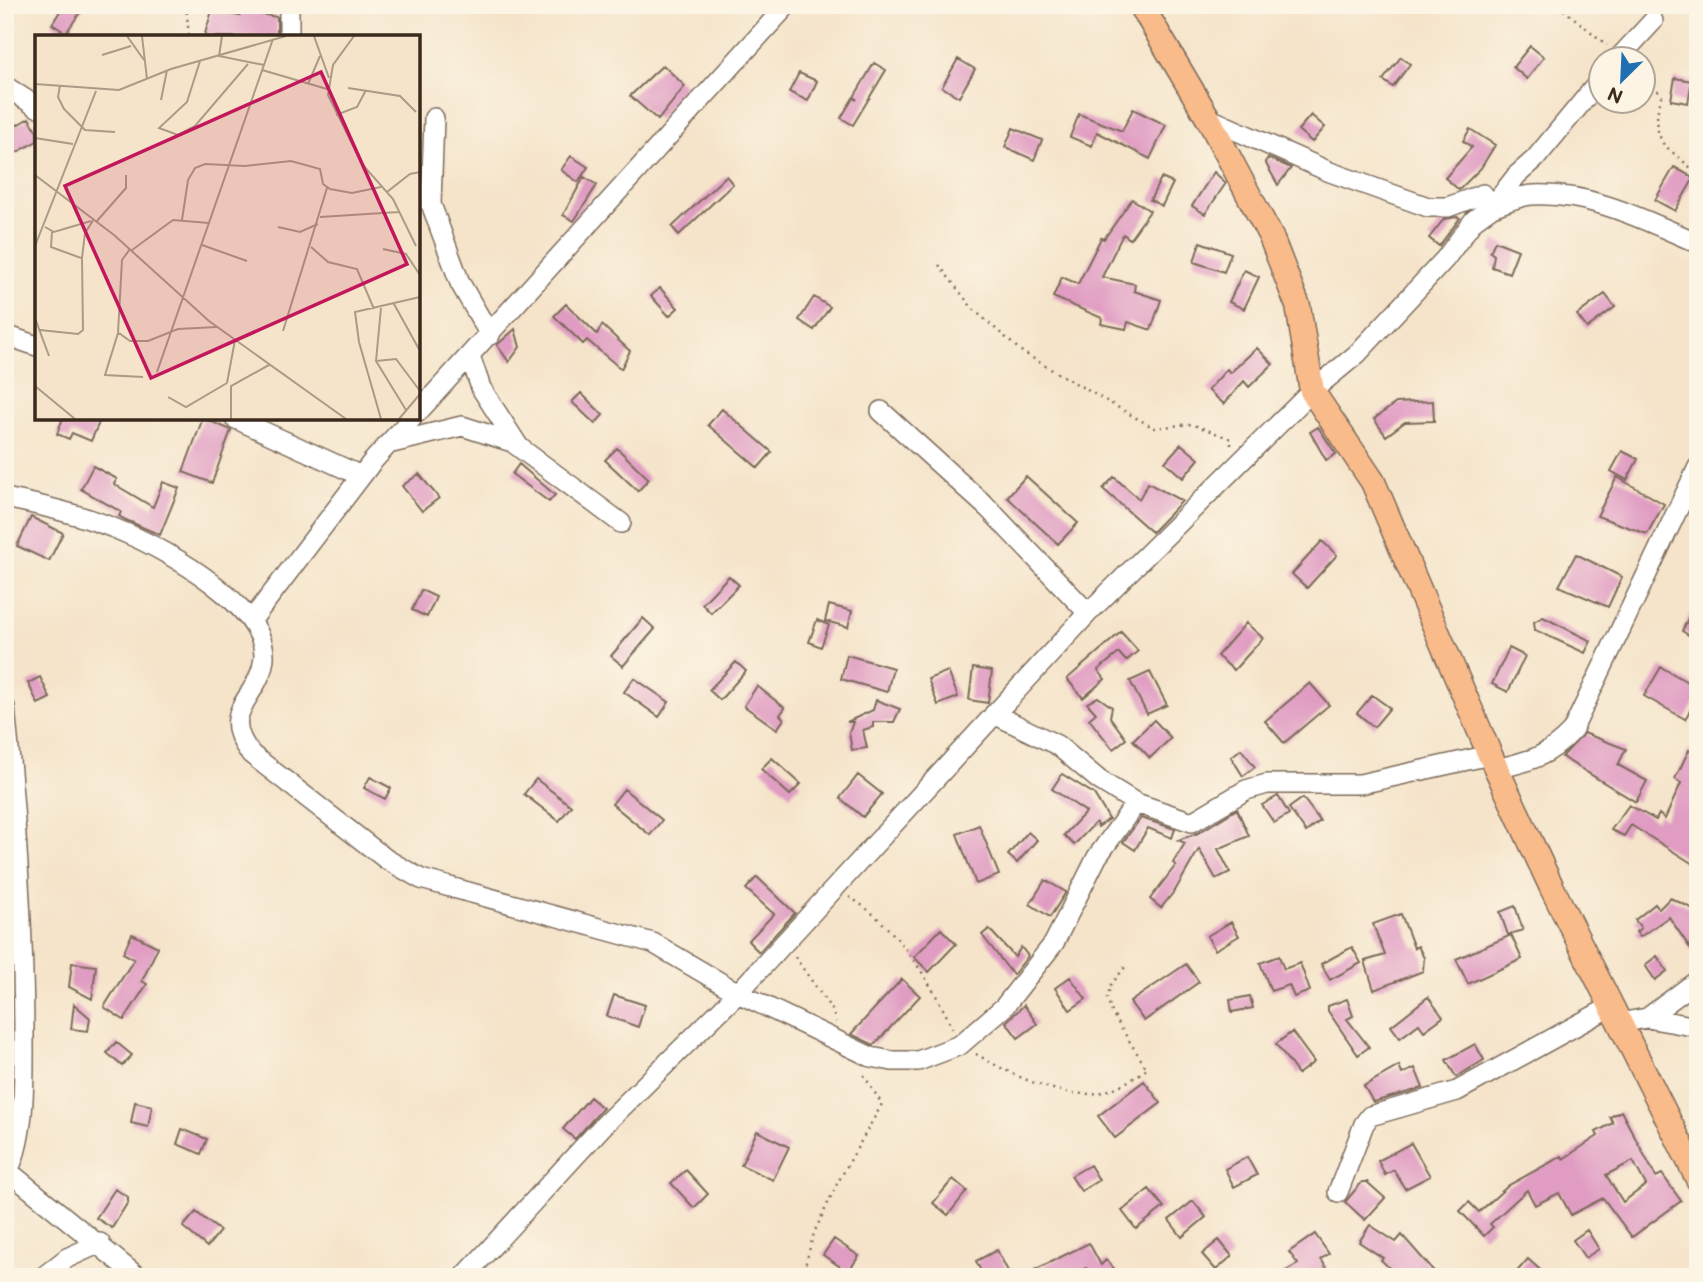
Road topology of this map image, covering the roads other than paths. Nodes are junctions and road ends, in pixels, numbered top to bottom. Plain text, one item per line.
1 (289, 5) edge
2 (787, 5) edge
3 (1141, 5) edge
4 (1653, 20) dead end
5 (289, 35) edge
6 (1625, 46) edge
7 (5, 86) edge
8 (1588, 93) edge
9 (35, 106) edge
10 (434, 118) dead end
11 (1208, 118) junction
12 (425, 198) edge
13 (1492, 207) junction
14 (1698, 243) edge
15 (5, 335) edge
16 (489, 335) junction
17 (35, 345) edge
18 (470, 356) junction
19 (1312, 391) junction
20 (420, 410) edge
21 (881, 411) dead end
22 (238, 420) edge
23 (410, 420) edge
24 (388, 444) junction
25 (520, 448) junction
26 (1698, 467) edge
27 (361, 476) junction
28 (5, 498) edge
29 (621, 523) dead end
30 (1088, 613) junction
31 (251, 621) junction
32 (5, 707) edge
33 (994, 714) junction
34 (1493, 762) junction
35 (1136, 803) junction
36 (1698, 980) edge
37 (738, 993) junction
38 (15, 1000) edge
39 (1615, 1015) junction
40 (1647, 1018) junction
41 (1698, 1027) edge
42 (7, 1174) edge
43 (1698, 1179) edge
44 (1338, 1192) dead end
45 (100, 1243) junction
46 (43, 1277) edge
47 (138, 1277) edge
48 (464, 1277) edge

1 - 5 street
2 - 16 street
3 - 11 main road
4 - 6 street
7 - 9 street
8 - 13 street
10 - 12 street
11 - 13 street
11 - 19 main road
12 - 16 street
13 - 14 street
13 - 19 street
15 - 17 street
16 - 18 street
18 - 20 street
18 - 25 street
19 - 30 street
19 - 34 main road
21 - 30 street
22 - 27 street
23 - 24 street
24 - 25 street
24 - 27 street
25 - 29 street
26 - 34 street
27 - 31 street
28 - 31 street
30 - 33 street
31 - 37 street
32 - 38 street
33 - 35 street
33 - 37 street
34 - 35 street
34 - 39 main road
35 - 37 street
36 - 40 street
37 - 48 street
38 - 42 street
39 - 40 street
39 - 43 main road
39 - 44 street
40 - 41 street
42 - 45 street
45 - 46 street
45 - 47 street

